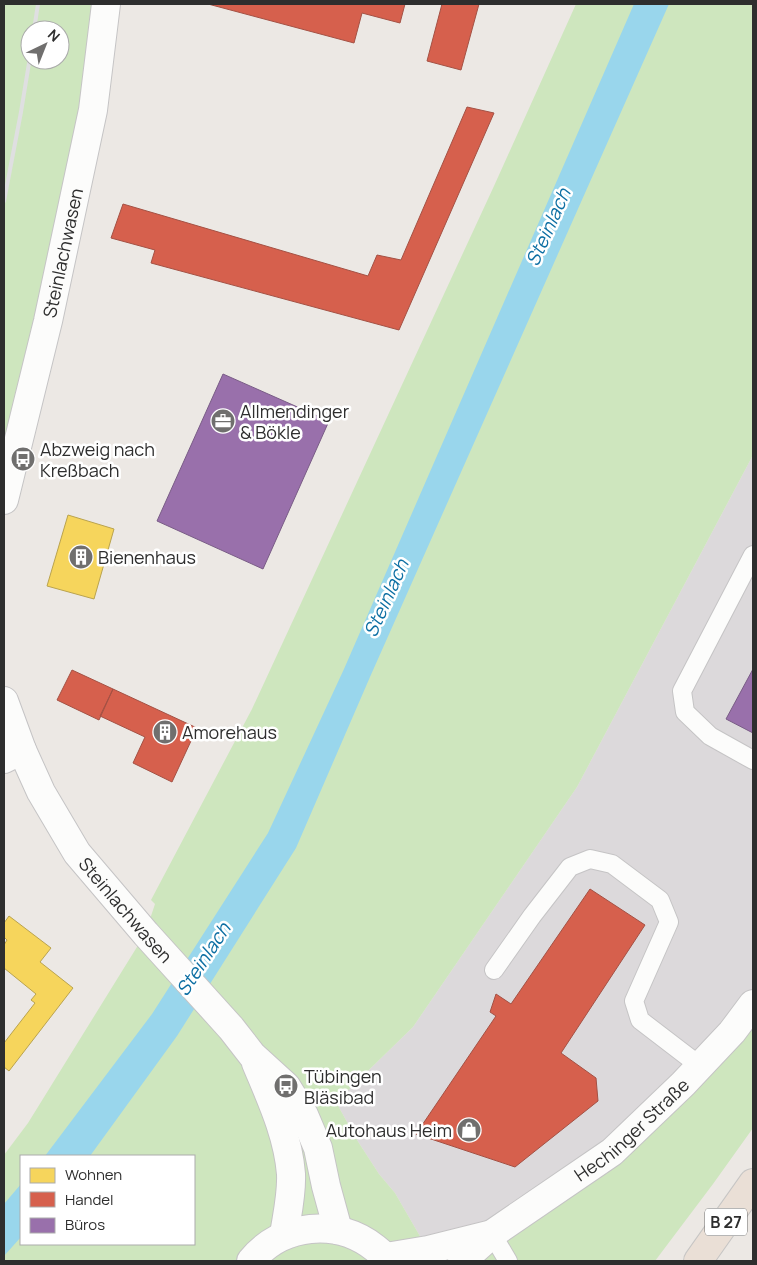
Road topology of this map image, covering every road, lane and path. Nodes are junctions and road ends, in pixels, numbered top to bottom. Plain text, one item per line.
1 (106, 4) edge
2 (4, 500) edge
3 (753, 555) edge
4 (4, 701) edge
5 (13, 755) edge
6 (753, 760) edge
7 (494, 970) dead end
8 (753, 1004) edge
9 (252, 1055) junction
10 (700, 1066) junction
11 (753, 1183) edge
12 (338, 1230) junction
13 (492, 1234) junction
14 (284, 1235) junction
15 (387, 1259) edge
16 (251, 1261) edge
17 (462, 1261) edge
18 (508, 1261) edge
19 (698, 1261) edge

1 - 2 street, Steinlachwasen
3 - 6 lane
4 - 5 street, Steinlachwasen
5 - 9 street, Steinlachwasen
7 - 10 lane
8 - 10 street, Hechinger Straße
9 - 12 street, Steinlachwasen
9 - 14 street, Steinlachwasen
10 - 13 street, Hechinger Straße
11 - 19 highway, B 27
12 - 14 street
12 - 15 street
13 - 15 street, Hechinger Straße
13 - 17 street, Hechinger Straße
13 - 18 lane
14 - 16 street

